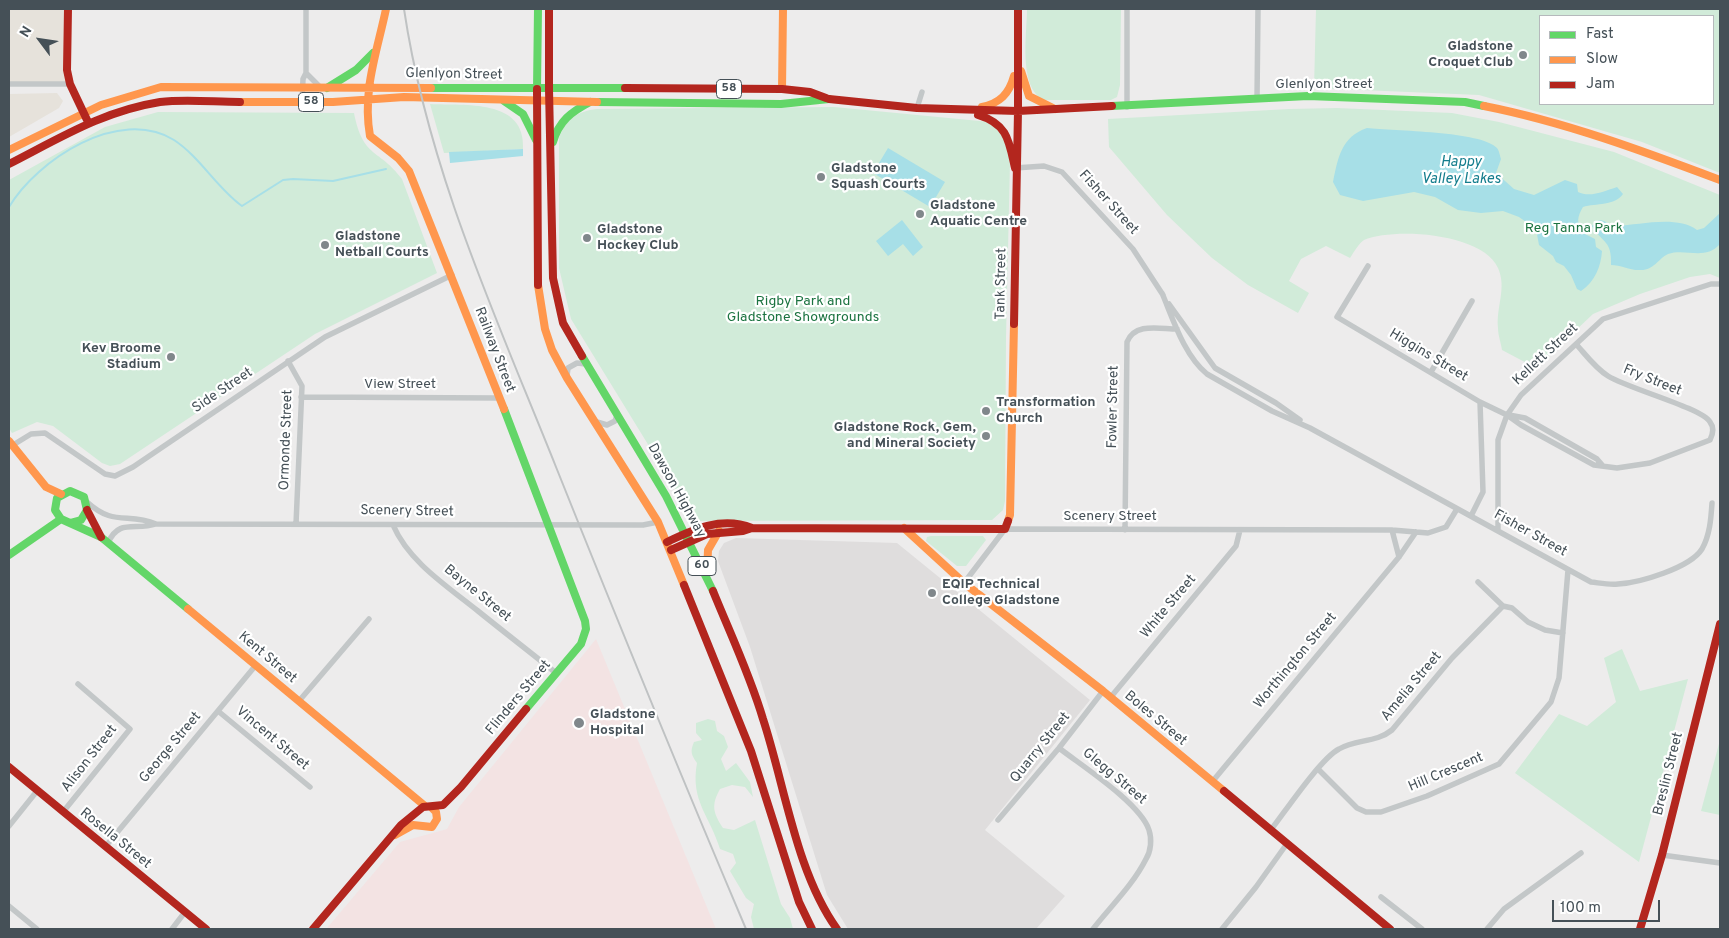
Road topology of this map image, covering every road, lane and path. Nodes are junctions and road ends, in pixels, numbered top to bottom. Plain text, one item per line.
1 (68, 9) edge
2 (306, 9) edge
3 (386, 9) edge
4 (538, 9) edge
5 (549, 9) edge
6 (783, 9) edge
7 (1018, 9) edge
8 (1127, 9) edge
9 (1258, 9) edge
10 (377, 47) junction
11 (1018, 59) junction
12 (306, 73) junction
13 (9, 84) edge
14 (70, 84) junction
15 (367, 87) junction
16 (302, 88) junction
17 (324, 88) junction
18 (537, 89) junction
19 (549, 89) junction
20 (782, 89) junction
21 (922, 92) dead end
22 (828, 99) junction
23 (1257, 99) junction
24 (365, 100) junction
25 (503, 101) junction
26 (536, 101) junction
27 (549, 101) junction
28 (592, 101) junction
29 (302, 102) junction
30 (1128, 106) junction
31 (916, 108) junction
32 (1055, 109) junction
33 (83, 111) junction
34 (960, 111) junction
35 (1018, 111) junction
36 (88, 122) junction
37 (536, 143) junction
38 (9, 150) edge
39 (550, 156) junction
40 (9, 164) edge
41 (1015, 168) junction
42 (1720, 180) edge
43 (1368, 266) dead end
44 (452, 275) junction
45 (1720, 284) edge
46 (1162, 293) junction
47 (1472, 301) dead end
48 (1177, 329) junction
49 (1576, 344) junction
50 (288, 361) junction
51 (586, 364) junction
52 (1431, 372) junction
53 (567, 378) junction
54 (301, 397) junction
55 (498, 398) junction
56 (1480, 402) junction
57 (1507, 415) junction
58 (617, 416) junction
59 (596, 422) junction
60 (1310, 428) junction
61 (1710, 440) joint
62 (11, 443) edge
63 (61, 494) junction
64 (1712, 504) dead end
65 (87, 506) junction
66 (1457, 509) junction
67 (1471, 516) junction
68 (61, 519) junction
69 (658, 522) junction
70 (70, 523) junction
71 (156, 524) junction
72 (296, 524) junction
73 (393, 524) junction
74 (548, 526) junction
75 (752, 528) junction
76 (904, 528) junction
77 (1006, 530) junction
78 (1125, 530) junction
79 (1240, 530) junction
80 (1392, 530) junction
81 (1498, 531) junction
82 (719, 532) junction
83 (1416, 532) junction
84 (688, 537) junction
85 (105, 540) junction
86 (667, 542) junction
87 (671, 550) junction
88 (9, 555) edge
89 (1399, 557) junction
90 (1568, 570) junction
91 (707, 576) junction
92 (1478, 582) dead end
93 (964, 583) junction
94 (1503, 606) junction
95 (368, 619) dead end
96 (585, 622) joint
97 (1720, 624) edge
98 (1562, 633) junction
99 (256, 665) junction
100 (556, 673) junction
101 (78, 684) dead end
102 (1103, 691) junction
103 (1110, 698) junction
104 (300, 701) junction
105 (218, 710) junction
106 (1059, 748) junction
107 (9, 767) edge
108 (1318, 769) junction
109 (1212, 782) junction
110 (310, 787) dead end
111 (461, 787) junction
112 (37, 791) junction
113 (423, 809) junction
114 (64, 812) junction
115 (437, 816) junction
116 (998, 820) dead end
117 (9, 826) edge
118 (422, 827) junction
119 (1270, 831) junction
120 (388, 840) junction
121 (1286, 845) junction
122 (105, 846) junction
123 (1581, 852) dead end
124 (1662, 854) junction
125 (1720, 863) edge
126 (1381, 897) dead end
127 (9, 906) edge
128 (185, 912) junction
129 (36, 929) edge
130 (172, 929) edge
131 (206, 929) edge
132 (314, 929) edge
133 (812, 929) edge
134 (836, 929) edge
135 (1093, 929) edge
136 (1222, 929) edge
137 (1390, 929) edge
138 (1422, 929) edge
139 (1487, 929) edge
140 (1640, 929) edge

1 - 14 main road
2 - 12 street
3 - 10 main road, Railway Street
4 - 18 main road
5 - 19 main road, Dawson Highway
6 - 20 main road
7 - 11 main road, Tank Street
8 - 30 street
9 - 23 street
10 - 15 main road, Railway Street
10 - 17 main road
11 - 32 main road
11 - 34 main road
11 - 35 main road, Tank Street
12 - 16 street
12 - 17 street
13 - 14 street
14 - 33 main road
15 - 17 main road, Glenlyon Street / 58
15 - 18 main road, Glenlyon Street / 58
15 - 24 main road, Railway Street
16 - 17 main road, Glenlyon Street / 58
16 - 29 street
16 - 33 main road, Glenlyon Street / 58
18 - 19 main road, Glenlyon Street / 58
18 - 26 main road, 60
19 - 20 main road, Glenlyon Street / 58
19 - 27 main road, Dawson Highway / 60
20 - 22 main road, Glenlyon Street / 58
21 - 31 street
22 - 28 main road, Glenlyon Street / 58
22 - 31 main road, Glenlyon Street / 58
23 - 30 main road, Glenlyon Street
23 - 42 main road, Glenlyon Street
24 - 25 main road, Glenlyon Street / 58
24 - 29 main road, Glenlyon Street / 58
24 - 44 main road, Railway Street
25 - 26 main road, Glenlyon Street / 58
25 - 37 main road
26 - 27 main road, Glenlyon Street / 58
26 - 37 main road, 60
27 - 28 main road, Glenlyon Street / 58
27 - 39 main road, Dawson Highway / 60
28 - 39 main road, 60
29 - 36 main road, Glenlyon Street / 58
30 - 32 main road, Glenlyon Street
31 - 34 main road, Glenlyon Street / 58
32 - 35 main road, Glenlyon Street
33 - 36 main road
33 - 38 main road, 58
34 - 35 main road, Glenlyon Street / 58
34 - 41 main road
35 - 41 main road, Tank Street
36 - 40 main road, 58
37 - 53 main road, 60
39 - 51 main road, Dawson Highway / 60
41 - 46 street, Fisher Street
41 - 77 main road, Tank Street
43 - 52 street, Higgins Street
44 - 50 street, Side Street
44 - 55 main road, Railway Street
45 - 49 street, Kellett Street
46 - 48 street, Fisher Street
46 - 60 street, Fisher Street
47 - 52 street
48 - 60 street, Fisher Street
48 - 78 street, Fowler Street
49 - 57 street, Kellett Street
49 - 61 street, Fry Street
50 - 54 street, Ormonde Street
50 - 62 street, Side Street
51 - 53 street
51 - 58 main road, Dawson Highway / 60
52 - 56 street, Higgins Street
53 - 59 main road, 60
54 - 55 street, View Street
54 - 72 street, Ormonde Street
55 - 74 main road, Railway Street
56 - 57 street, Higgins Street
56 - 67 street
57 - 61 street, Higgins Street
57 - 81 street, Kellett Street
58 - 59 street
58 - 84 main road, Dawson Highway / 60
59 - 69 main road, 60
60 - 66 street, Fisher Street
62 - 63 main road
63 - 65 main road
63 - 68 main road
64 - 90 street, Fisher Street
65 - 70 main road
65 - 71 street, Scenery Street
65 - 85 main road, Kent Street
66 - 67 street, Fisher Street
66 - 83 street, Scenery Street
67 - 81 street, Fisher Street
68 - 70 main road
68 - 88 main road
69 - 74 street, Scenery Street
69 - 86 main road, 60
70 - 85 main road, Kent Street
71 - 72 street, Scenery Street
71 - 85 street, Scenery Street
72 - 73 street, Scenery Street
73 - 74 street, Scenery Street
73 - 100 street, Bayne Street
74 - 96 main road, Railway Street
75 - 76 main road, Scenery Street
75 - 82 main road, Scenery Street
75 - 84 main road, Scenery Street
76 - 77 main road, Scenery Street
76 - 93 main road, Boles Street
77 - 78 street, Scenery Street
77 - 93 street
78 - 79 street, Scenery Street
79 - 80 street, Scenery Street
79 - 103 street, White Street
80 - 83 street, Scenery Street
80 - 89 street
81 - 90 street, Fisher Street
82 - 84 main road, Scenery Street
82 - 91 main road
83 - 89 street, Worthington Street
84 - 86 main road, Scenery Street
84 - 87 main road, Scenery Street
84 - 91 main road, Dawson Highway / 60
85 - 99 main road, Kent Street
86 - 87 main road, 60
87 - 133 main road, 60
89 - 109 street, Worthington Street
90 - 98 street, Hill Crescent
91 - 134 main road, Dawson Highway / 60
92 - 94 street
93 - 102 main road, Boles Street
94 - 98 street
94 - 108 street, Amelia Street
95 - 104 street
96 - 100 main road, Flinders Street
97 - 124 main road, Breslin Street
98 - 108 street, Hill Crescent
99 - 104 main road, Kent Street
99 - 105 street, George Street
100 - 111 main road, Flinders Street
101 - 114 street, Alison Street
102 - 103 main road, Boles Street
102 - 106 street, Quarry Street
103 - 109 main road, Boles Street
104 - 113 main road, Kent Street
105 - 110 street, Vincent Street
105 - 122 street, George Street
106 - 116 street, Quarry Street
106 - 135 street, Glegg Street
107 - 112 main road, Rosella Street
108 - 119 street, Amelia Street
109 - 119 main road, Boles Street
111 - 113 main road, Flinders Street
111 - 115 main road, Flinders Street
112 - 114 main road, Rosella Street
112 - 117 street
113 - 115 main road
113 - 118 main road
113 - 120 main road, Flinders Street
114 - 122 main road, Rosella Street
115 - 118 main road, Flinders Street
118 - 120 main road, Flinders Street
119 - 121 main road, Boles Street
120 - 132 main road, Flinders Street
121 - 136 street
121 - 137 main road, Boles Street
122 - 128 main road, Rosella Street
123 - 139 street
124 - 125 street
124 - 140 main road, Breslin Street
126 - 138 street
127 - 129 street
128 - 130 street
128 - 131 main road, Rosella Street

